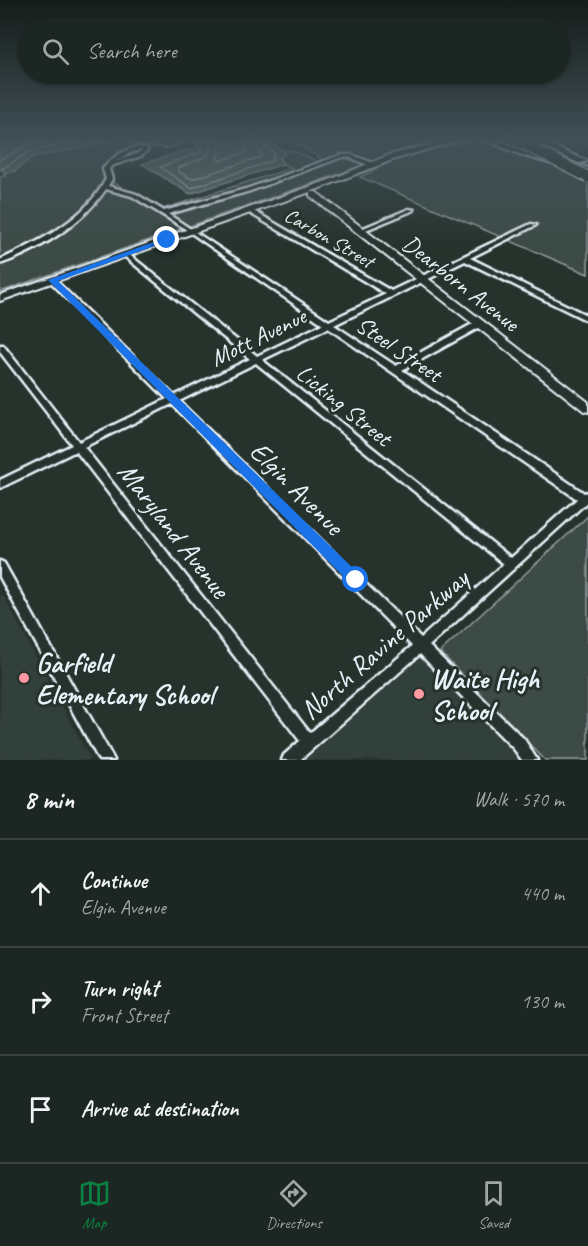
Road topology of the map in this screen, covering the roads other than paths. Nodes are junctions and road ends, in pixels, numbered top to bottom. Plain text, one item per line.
1 (107, 173) edge
2 (293, 173) edge
3 (354, 173) edge
4 (105, 187) junction
5 (310, 192) junction
6 (411, 210) dead end
7 (250, 211) junction
8 (164, 213) junction
9 (533, 225) dead end
10 (359, 231) junction
11 (191, 232) junction
12 (125, 254) junction
13 (465, 258) junction
14 (0, 262) edge
15 (422, 279) junction
16 (52, 280) junction
17 (391, 294) junction
18 (0, 298) edge
19 (588, 319) edge
20 (328, 324) junction
21 (479, 324) junction
22 (0, 347) edge
23 (256, 360) junction
24 (396, 370) junction
25 (174, 400) junction
26 (588, 408) edge
27 (78, 446) junction
28 (0, 484) edge
29 (586, 497) edge
30 (511, 564) junction
31 (0, 566) edge
32 (422, 645) junction
33 (309, 742) junction
34 (107, 760) edge
35 (289, 760) edge
36 (530, 760) edge

1 - 4 street
2 - 8 street
3 - 5 main road
4 - 8 street, Steel Street
4 - 14 street
5 - 7 main road
5 - 10 main road, Dearborn Avenue
6 - 10 street
7 - 11 main road
7 - 17 street, Carbon Street
8 - 11 street, Steel Street
9 - 13 street, Mott Avenue
10 - 15 main road, Dearborn Avenue
11 - 12 main road
11 - 20 street, Steel Street
12 - 16 main road
12 - 23 street, Licking Street
13 - 15 street, Mott Avenue
13 - 19 street
15 - 17 street, Mott Avenue
15 - 21 main road, Dearborn Avenue
16 - 18 main road
16 - 25 street, Elgin Avenue
17 - 20 street, Mott Avenue
20 - 23 street, Mott Avenue
20 - 24 street, Steel Street
21 - 24 street
21 - 26 main road, Dearborn Avenue
22 - 27 street, Maryland Avenue
23 - 25 street, Mott Avenue
23 - 30 street, Licking Street
24 - 29 street, Steel Street
25 - 27 street, Mott Avenue
25 - 32 street, Elgin Avenue
27 - 28 street, Mott Avenue
27 - 33 street, Maryland Avenue
29 - 30 street, North Ravine Parkway
30 - 32 street, North Ravine Parkway
31 - 34 street
32 - 33 street, North Ravine Parkway
32 - 36 street, Elgin Avenue
33 - 35 street, North Ravine Parkway

